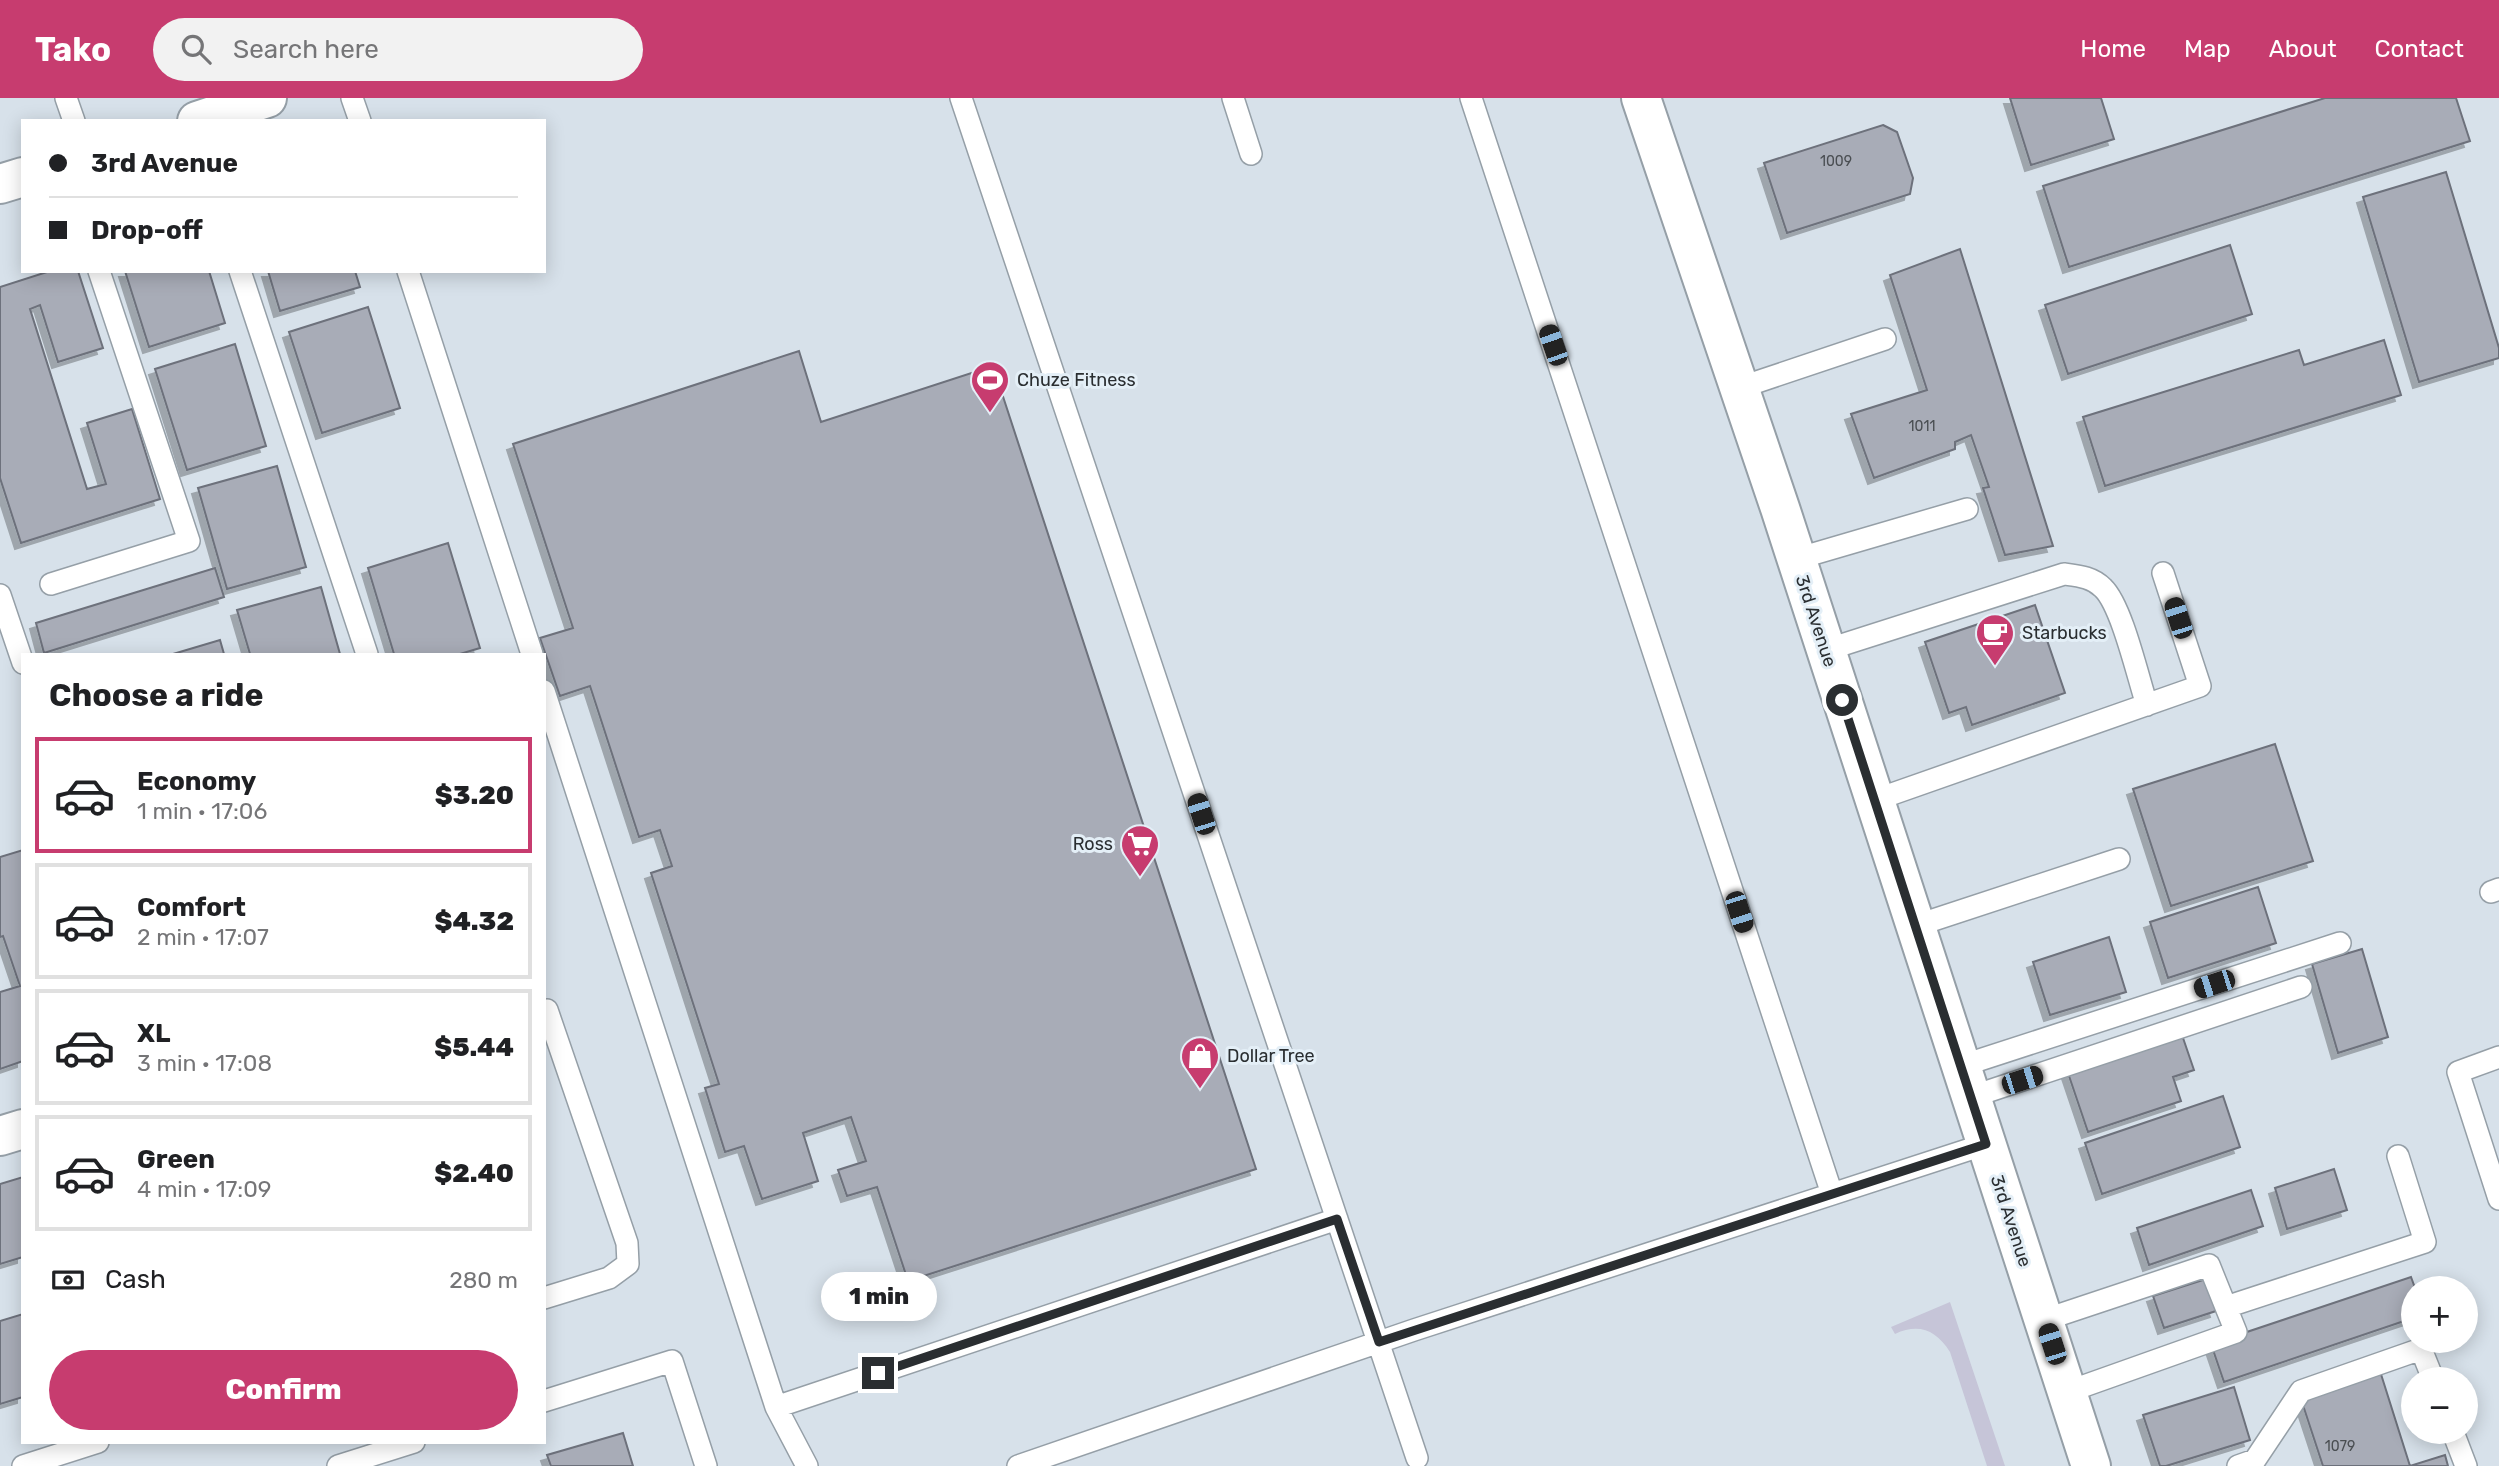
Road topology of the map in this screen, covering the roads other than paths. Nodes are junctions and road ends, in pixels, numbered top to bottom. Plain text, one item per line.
1 (66, 98) edge
2 (267, 98) edge
3 (352, 98) edge
4 (961, 98) edge
5 (1233, 98) edge
6 (1471, 98) edge
7 (1641, 98) edge
8 (73, 119) edge
9 (203, 119) edge
10 (358, 119) edge
11 (1251, 154) dead end
12 (21, 178) edge
13 (0, 184) edge
14 (100, 273) edge
15 (241, 273) edge
16 (409, 273) edge
17 (1885, 339) dead end
18 (1739, 388) junction
19 (1967, 509) dead end
20 (1796, 559) junction
21 (2163, 573) dead end
22 (51, 584) dead end
23 (0, 595) edge
24 (1826, 650) junction
25 (367, 653) edge
26 (533, 653) edge
27 (21, 657) edge
28 (546, 697) edge
29 (2147, 705) junction
30 (1875, 800) junction
31 (2119, 859) dead end
32 (1916, 926) junction
33 (2340, 943) dead end
34 (2301, 987) dead end
35 (547, 1010) dead end
36 (2499, 1057) edge
37 (1966, 1081) junction
38 (21, 1130) edge
39 (0, 1136) edge
40 (1986, 1144) junction
41 (2398, 1156) dead end
42 (1832, 1194) junction
43 (2499, 1199) edge
44 (1337, 1219) junction
45 (546, 1297) edge
46 (2226, 1307) junction
47 (2044, 1320) junction
48 (1379, 1342) junction
49 (2428, 1367) edge
50 (2067, 1392) junction
51 (546, 1400) edge
52 (776, 1406) junction
53 (92, 1444) edge
54 (408, 1444) edge
55 (2458, 1444) edge
56 (1417, 1458) dead end
57 (23, 1466) edge
58 (338, 1466) edge
59 (706, 1466) edge
60 (807, 1466) edge
61 (1018, 1466) edge
62 (2091, 1466) edge
63 (2238, 1466) edge
64 (2466, 1466) edge

1 - 8 lane
2 - 9 main road
3 - 10 lane
4 - 44 lane
5 - 11 lane
6 - 42 lane
7 - 18 main road, 3rd Avenue
12 - 13 main road
14 - 22 lane
15 - 25 lane
16 - 26 lane
17 - 18 lane
18 - 20 main road, 3rd Avenue
19 - 20 lane
20 - 24 main road, 3rd Avenue
21 - 29 lane
23 - 27 lane
24 - 29 lane
24 - 30 main road, 3rd Avenue
28 - 52 lane
29 - 30 lane
30 - 32 main road, 3rd Avenue
31 - 32 lane
32 - 37 main road, 3rd Avenue
33 - 37 lane
34 - 37 lane
35 - 45 lane
36 - 43 lane
37 - 40 main road, 3rd Avenue
38 - 39 main road
40 - 42 lane
40 - 47 main road, 3rd Avenue
41 - 46 lane
42 - 48 lane
44 - 48 lane
44 - 52 lane
46 - 47 lane
46 - 50 lane
47 - 50 main road, 3rd Avenue
48 - 56 lane
48 - 61 lane
49 - 63 lane
50 - 62 main road, 3rd Avenue
51 - 59 lane
52 - 60 lane
53 - 57 lane
54 - 58 lane
55 - 64 lane

